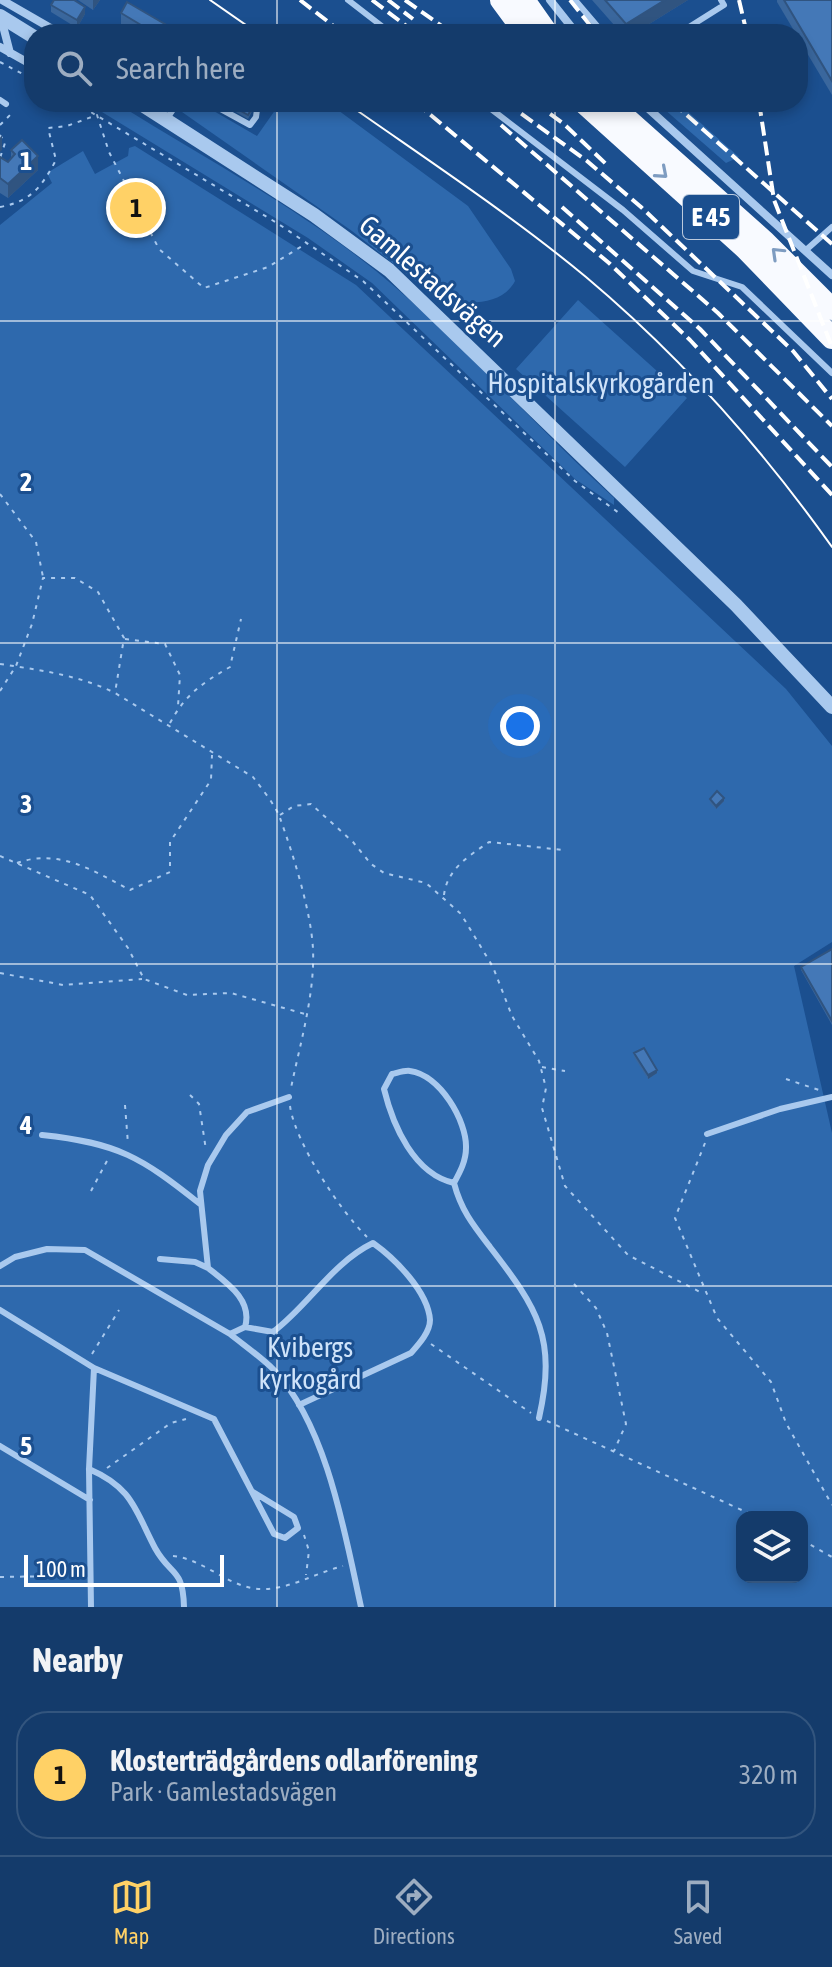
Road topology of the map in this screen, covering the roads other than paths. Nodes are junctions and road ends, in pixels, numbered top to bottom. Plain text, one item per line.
1 (2, 0) edge
2 (348, 0) edge
3 (501, 0) edge
4 (524, 0) edge
5 (550, 0) edge
6 (575, 0) edge
7 (721, 0) edge
8 (0, 17) edge
9 (44, 24) edge
10 (379, 24) edge
11 (519, 24) edge
12 (541, 24) edge
13 (569, 24) edge
14 (595, 24) edge
15 (694, 24) edge
16 (24, 31) edge
17 (0, 47) edge
18 (10, 53) junction
19 (24, 61) edge
20 (154, 112) edge
21 (171, 112) edge
22 (226, 112) edge
23 (257, 112) edge
24 (495, 112) edge
25 (594, 112) edge
26 (619, 112) edge
27 (652, 112) edge
28 (166, 120) junction
29 (832, 227) edge
30 (806, 250) junction
31 (832, 275) edge
32 (832, 309) edge
33 (832, 338) edge
34 (832, 373) edge
35 (832, 707) edge
36 (832, 1095) edge
37 (289, 1097) road end
38 (707, 1134) road end
39 (42, 1135) dead end
40 (454, 1183) junction
41 (200, 1204) junction
42 (160, 1259) dead end
43 (0, 1266) edge
44 (208, 1268) junction
45 (0, 1310) edge
46 (245, 1327) junction
47 (230, 1334) junction
48 (94, 1368) junction
49 (299, 1405) junction
50 (539, 1418) road end
51 (0, 1446) edge
52 (89, 1469) junction
53 (253, 1492) junction
54 (90, 1500) junction
55 (91, 1607) edge
56 (184, 1607) edge
57 (361, 1607) edge

1 - 9 street
2 - 10 lane
3 - 11 highway
4 - 12 highway
5 - 13 street
6 - 14 lane
7 - 15 lane
8 - 16 street
8 - 18 street
17 - 18 street
18 - 19 street
20 - 28 street, Gamlestadsvägen
21 - 28 lane
22 - 23 lane
24 - 34 lane
25 -> 33 highway, E 45
32 -> 26 highway, E 45
27 - 30 street
28 - 35 street, Gamlestadsvägen
29 - 30 lane
30 - 31 street
36 - 38 lane
37 - 41 lane
39 - 41 lane
40 - 40 lane
40 - 50 lane
41 - 44 lane
42 - 44 lane
43 - 47 lane
44 - 46 lane
45 - 48 lane
46 - 47 lane
46 - 49 lane
47 - 49 lane
48 - 52 lane
48 - 53 lane
49 - 57 lane
51 - 54 lane
52 - 54 lane
52 - 56 lane
53 - 53 lane
54 - 55 lane

